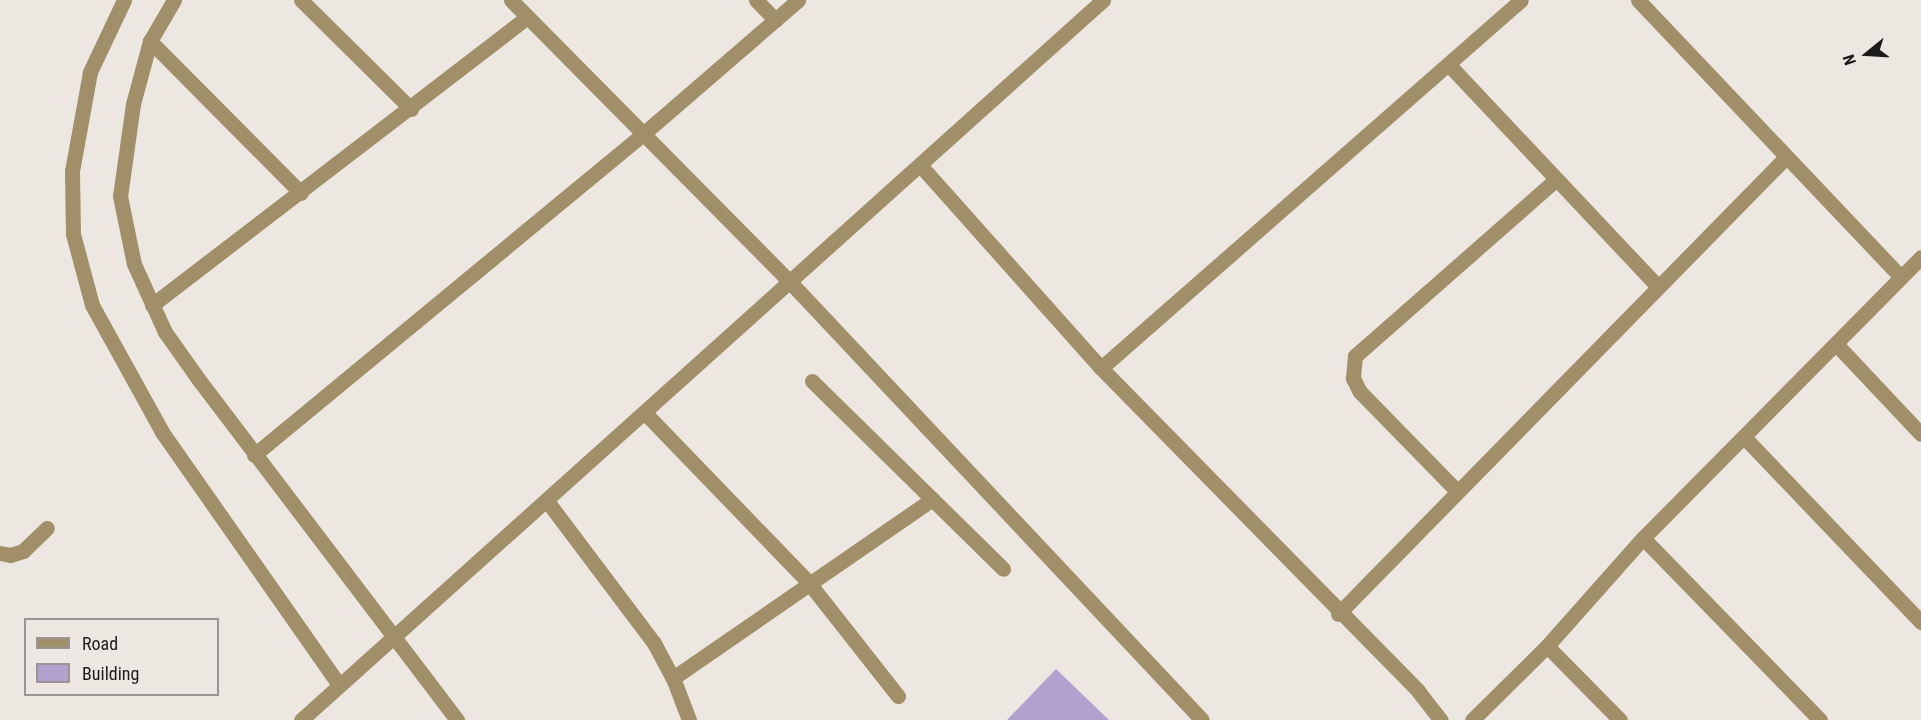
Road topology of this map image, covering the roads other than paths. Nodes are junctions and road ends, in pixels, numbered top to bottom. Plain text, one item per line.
1 (124, 0) edge
2 (174, 0) edge
3 (301, 0) edge
4 (511, 0) edge
5 (756, 0) edge
6 (798, 0) edge
7 (1103, 0) edge
8 (1521, 0) edge
9 (1638, 0) edge
10 (527, 17) junction
11 (775, 20) junction
12 (150, 41) junction
13 (1450, 66) junction
14 (411, 109) junction
15 (643, 134) junction
16 (1785, 158) junction
17 (920, 165) junction
18 (1555, 180) junction
19 (301, 193) junction
20 (1921, 256) edge
21 (1900, 276) junction
22 (790, 282) junction
23 (1658, 287) junction
24 (152, 305) junction
25 (1837, 345) junction
26 (1101, 368) junction
27 (812, 381) dead end
28 (645, 413) junction
29 (1921, 434) edge
30 (1745, 438) junction
31 (254, 455) junction
32 (1456, 490) junction
33 (932, 499) junction
34 (547, 501) junction
35 (47, 528) dead end
36 (1643, 538) junction
37 (0, 553) edge
38 (1003, 568) dead end
39 (809, 583) junction
40 (1338, 614) junction
41 (1921, 622) edge
42 (394, 639) junction
43 (1547, 646) junction
44 (673, 678) junction
45 (339, 685) junction
46 (898, 696) dead end
47 (1196, 718) edge
48 (301, 720) edge
49 (458, 720) edge
50 (689, 720) edge
51 (1441, 720) edge
52 (1472, 720) edge
53 (1620, 720) edge
54 (1820, 720) edge

1 - 45 street
2 - 12 street
3 - 14 street
4 - 10 street
5 - 11 street
6 - 11 street
7 - 17 street
8 - 13 street
9 - 16 street
10 - 14 street
10 - 15 street
11 - 15 street
12 - 19 street
12 - 24 street
13 - 18 street
13 - 26 street
14 - 19 street
15 - 22 street
15 - 31 street
16 - 21 street
16 - 23 street
17 - 22 street
17 - 26 street
18 - 23 street
18 - 32 street
19 - 24 street
20 - 21 street
21 - 25 street
22 - 28 street
22 - 47 street
23 - 32 street
24 - 31 street
25 - 29 street
25 - 30 street
26 - 40 street
27 - 33 street
28 - 34 street
28 - 39 street
30 - 36 street
30 - 41 street
31 - 42 street
32 - 40 street
33 - 38 street
33 - 39 street
34 - 42 street
34 - 44 street
35 - 37 street
36 - 43 street
36 - 54 street
39 - 44 street
39 - 46 street
40 - 51 street
42 - 45 street
42 - 49 street
43 - 52 street
43 - 53 street
44 - 50 street
45 - 48 street

